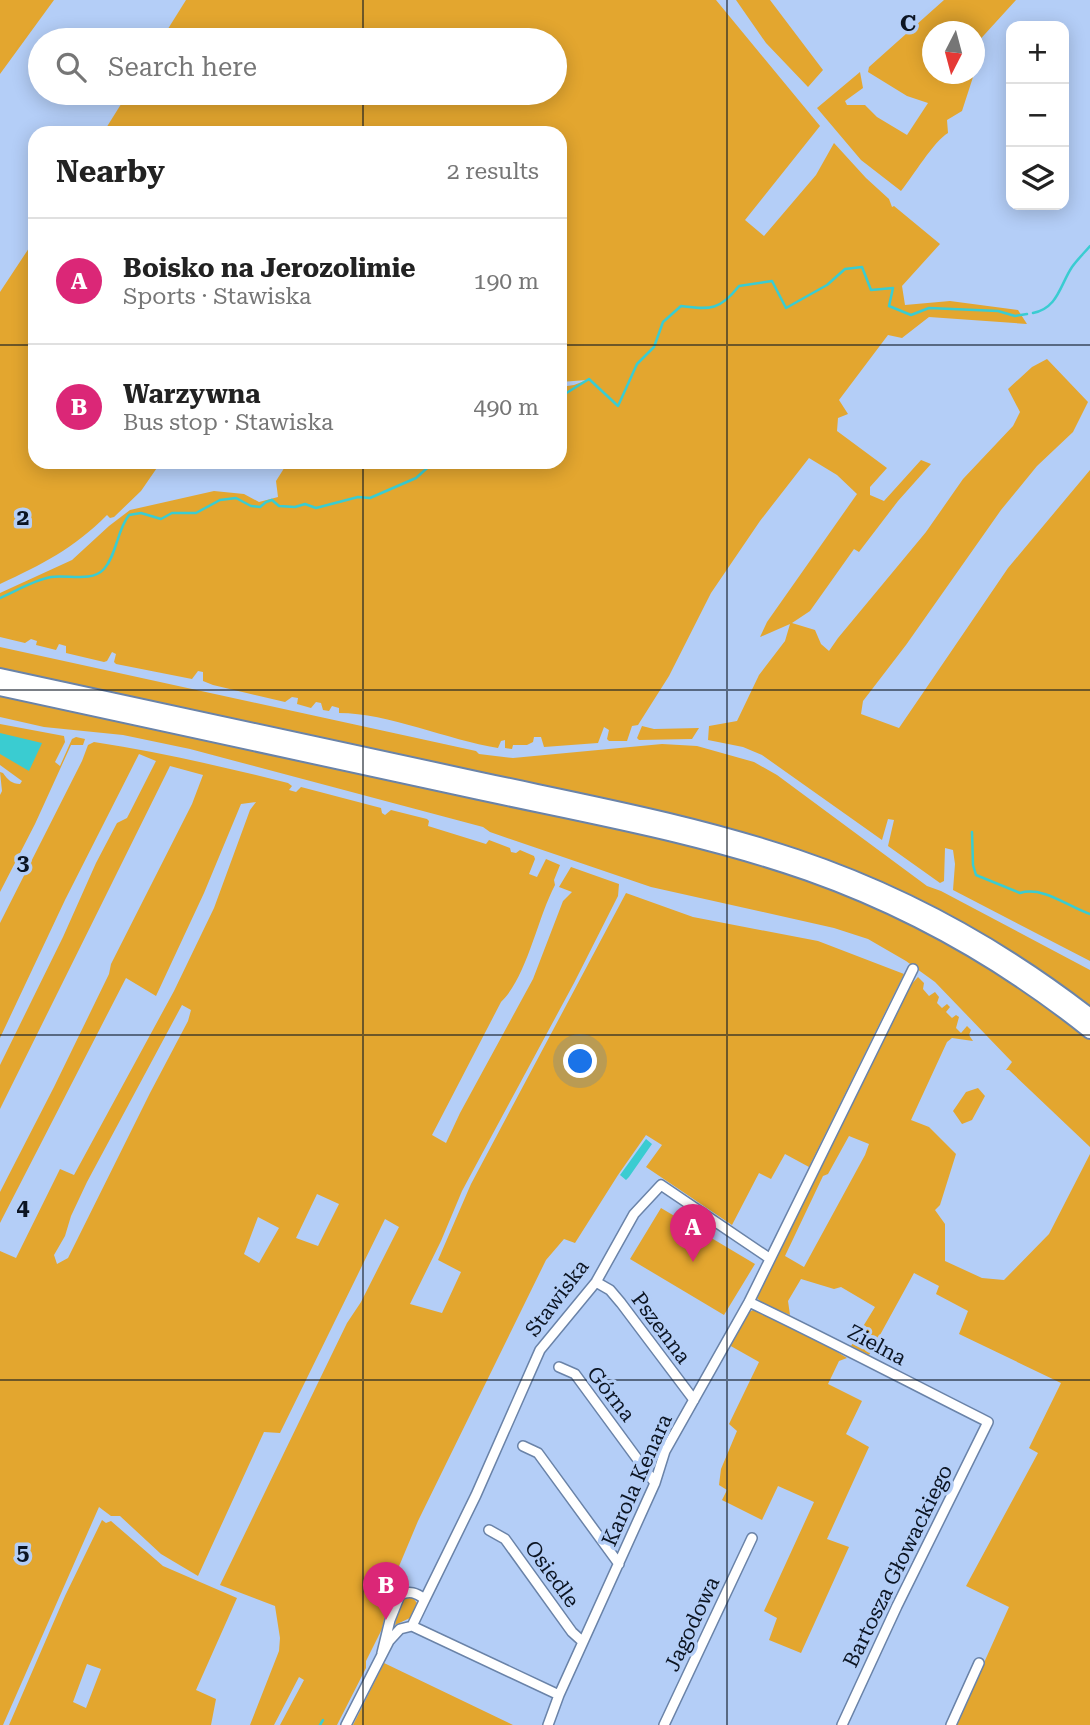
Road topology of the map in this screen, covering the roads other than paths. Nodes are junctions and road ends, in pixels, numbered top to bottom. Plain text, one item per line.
1 (0, 676) edge
2 (0, 688) edge
3 (912, 969) dead end
4 (1090, 1016) edge
5 (1090, 1031) edge
6 (769, 1258) junction
7 (596, 1282) junction
8 (749, 1302) junction
9 (559, 1367) dead end
10 (694, 1400) junction
11 (988, 1422) joint
12 (523, 1446) dead end
13 (655, 1483) junction
14 (489, 1530) dead end
15 (752, 1538) dead end
16 (618, 1564) junction
17 (425, 1599) junction
18 (412, 1626) junction
19 (583, 1642) junction
20 (382, 1653) junction
21 (979, 1663) dead end
22 (559, 1695) junction
23 (346, 1725) edge
24 (548, 1725) edge
25 (664, 1725) edge
26 (842, 1725) edge
27 (951, 1725) edge

1 - 4 main road
2 - 5 main road
3 - 6 street, Karola Kenara
6 - 7 street, Stawiska
6 - 8 street, Karola Kenara
7 - 10 street, Pszenna
7 - 17 street, Stawiska
8 - 10 street, Karola Kenara
8 - 11 street, Zielna
9 - 13 street, Górna
10 - 13 street, Karola Kenara
11 - 26 street, Bartosza Głowackiego
12 - 16 street
13 - 16 street, Karola Kenara
14 - 19 street, Osiedle
15 - 25 street, Jagodowa
16 - 19 street, Karola Kenara
17 - 18 street, Stawiska
17 - 20 street, Stawiska
18 - 20 street, Stawiska
18 - 22 street
19 - 22 street, Karola Kenara
20 - 23 street, Stawiska
21 - 27 street
22 - 24 street, Karola Kenara

